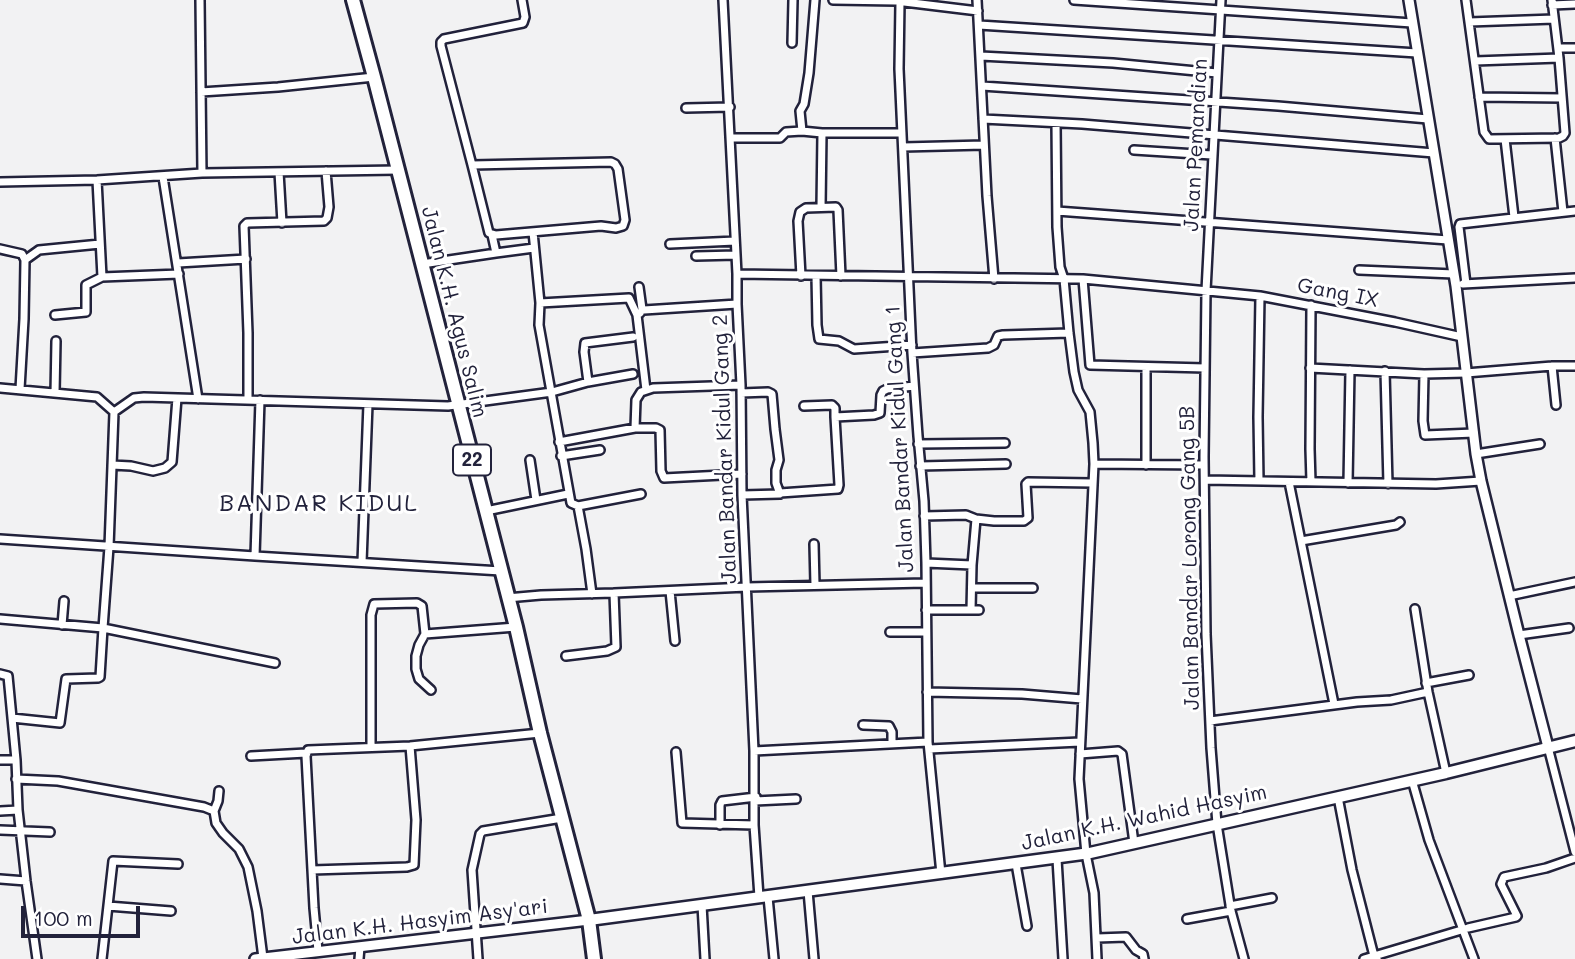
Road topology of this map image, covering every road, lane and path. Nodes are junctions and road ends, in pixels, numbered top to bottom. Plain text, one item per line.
1 (200, 0) edge
2 (353, 0) edge
3 (522, 0) edge
4 (723, 0) edge
5 (793, 0) edge
6 (815, 0) edge
7 (833, 0) edge
8 (978, 0) edge
9 (1074, 0) edge
10 (1221, 0) edge
11 (1409, 0) edge
12 (1466, 0) edge
13 (897, 1) edge
14 (1552, 2) edge
15 (1575, 4) edge
16 (1221, 10) junction
17 (978, 11) junction
18 (1554, 19) junction
19 (1469, 22) junction
20 (1412, 23) junction
21 (979, 25) junction
22 (1220, 41) junction
23 (792, 43) dead end
24 (1558, 48) junction
25 (1575, 48) edge
26 (1417, 53) junction
27 (981, 56) junction
28 (1559, 58) junction
29 (1475, 61) junction
30 (1217, 72) junction
31 (374, 77) junction
32 (982, 86) junction
33 (201, 92) junction
34 (1479, 97) junction
35 (1562, 98) junction
36 (1216, 102) junction
37 (730, 107) junction
38 (686, 108) dead end
39 (984, 119) junction
40 (1428, 119) junction
41 (1056, 123) junction
42 (802, 131) junction
43 (822, 133) junction
44 (902, 133) junction
45 (1214, 135) junction
46 (731, 138) junction
47 (1555, 138) junction
48 (1505, 139) junction
49 (984, 145) junction
50 (902, 147) junction
51 (1134, 150) dead end
52 (1434, 153) junction
53 (1212, 155) junction
54 (472, 165) junction
55 (398, 170) junction
56 (326, 171) junction
57 (279, 172) junction
58 (202, 173) junction
59 (163, 177) junction
60 (97, 180) junction
61 (0, 182) edge
62 (821, 207) junction
63 (1057, 211) junction
64 (1575, 211) edge
65 (1563, 212) junction
66 (1514, 217) junction
67 (1209, 222) junction
68 (282, 223) junction
69 (533, 232) junction
70 (492, 234) junction
71 (1448, 240) junction
72 (735, 241) junction
73 (100, 244) junction
74 (670, 244) dead end
75 (534, 248) junction
76 (0, 249) edge
77 (496, 253) junction
78 (736, 255) junction
79 (696, 256) dead end
80 (246, 259) junction
81 (25, 260) junction
82 (178, 263) junction
83 (422, 264) junction
84 (1359, 270) dead end
85 (179, 274) junction
86 (737, 274) junction
87 (1454, 274) junction
88 (801, 276) junction
89 (816, 276) junction
90 (841, 276) junction
91 (102, 277) junction
92 (910, 278) junction
93 (1575, 278) edge
94 (994, 279) junction
95 (1064, 279) junction
96 (1083, 279) junction
97 (1466, 284) junction
98 (1456, 286) junction
99 (639, 287) dead end
100 (1206, 291) junction
101 (1260, 296) junction
102 (540, 303) junction
103 (737, 304) junction
104 (1311, 304) junction
105 (640, 313) junction
106 (55, 315) dead end
107 (1069, 333) junction
108 (633, 337) dead end
109 (1462, 337) junction
110 (56, 341) dead end
111 (912, 349) junction
112 (1552, 366) junction
113 (1575, 366) edge
114 (1146, 367) junction
115 (1205, 368) junction
116 (1310, 368) junction
117 (1350, 370) junction
118 (1385, 371) junction
119 (1466, 373) junction
120 (633, 374) dead end
121 (1424, 374) junction
122 (588, 382) junction
123 (914, 386) junction
124 (0, 388) edge
125 (741, 389) junction
126 (20, 390) junction
127 (646, 390) junction
128 (552, 392) junction
129 (55, 393) junction
130 (177, 398) junction
131 (198, 399) junction
132 (248, 400) junction
133 (260, 400) junction
134 (368, 404) junction
135 (458, 405) junction
136 (1556, 405) dead end
137 (804, 406) dead end
138 (114, 412) junction
139 (835, 416) junction
140 (635, 428) junction
141 (1474, 433) junction
142 (559, 442) junction
143 (1004, 443) dead end
144 (918, 444) junction
145 (1540, 444) dead end
146 (600, 450) dead end
147 (1476, 454) junction
148 (561, 456) junction
149 (530, 460) dead end
150 (1006, 464) dead end
151 (1094, 464) junction
152 (112, 465) junction
153 (1146, 465) junction
154 (1204, 465) junction
155 (920, 466) junction
156 (742, 474) junction
157 (1205, 480) junction
158 (1259, 481) junction
159 (1481, 481) junction
160 (1289, 482) junction
161 (1311, 482) junction
162 (1092, 483) junction
163 (1348, 483) junction
164 (1388, 484) junction
165 (780, 493) junction
166 (568, 494) junction
167 (640, 494) dead end
168 (742, 495) junction
169 (536, 500) junction
170 (578, 506) junction
171 (486, 511) junction
172 (924, 516) junction
173 (976, 519) junction
174 (1400, 522) dead end
175 (0, 539) edge
176 (1301, 541) junction
177 (814, 544) dead end
178 (109, 547) junction
179 (255, 556) junction
180 (362, 562) junction
181 (926, 563) junction
182 (972, 565) junction
183 (501, 571) junction
184 (1575, 582) edge
185 (925, 583) junction
186 (815, 585) junction
187 (747, 587) junction
188 (972, 588) junction
189 (1033, 588) dead end
190 (670, 591) junction
191 (614, 593) junction
192 (592, 594) junction
193 (1509, 596) junction
194 (508, 598) junction
195 (64, 601) dead end
196 (1415, 609) dead end
197 (926, 610) junction
198 (0, 619) edge
199 (62, 625) junction
200 (516, 627) junction
201 (103, 628) junction
202 (1569, 628) dead end
203 (890, 632) dead end
204 (926, 632) junction
205 (425, 634) junction
206 (1518, 635) junction
207 (675, 641) dead end
208 (566, 656) dead end
209 (275, 663) dead end
210 (0, 674) edge
211 (1469, 675) dead end
212 (1426, 682) junction
213 (431, 690) dead end
214 (927, 692) junction
215 (1428, 692) junction
216 (1082, 699) junction
217 (1335, 704) junction
218 (12, 718) junction
219 (1210, 721) junction
220 (863, 725) dead end
221 (540, 733) junction
222 (1575, 741) edge
223 (1080, 742) junction
224 (892, 744) junction
225 (410, 746) junction
226 (929, 746) junction
227 (371, 747) junction
228 (1548, 747) junction
229 (754, 751) junction
230 (676, 752) dead end
231 (306, 753) junction
232 (1080, 754) junction
233 (251, 756) dead end
234 (0, 760) edge
235 (16, 760) junction
236 (1446, 773) junction
237 (16, 779) junction
238 (1412, 780) junction
239 (219, 792) dead end
240 (1338, 797) junction
241 (755, 799) junction
242 (796, 799) dead end
243 (18, 810) junction
244 (0, 811) edge
245 (214, 811) junction
246 (562, 818) junction
247 (1572, 823) edge
248 (1217, 824) junction
249 (720, 825) junction
250 (754, 825) junction
251 (0, 831) edge
252 (21, 832) junction
253 (50, 832) dead end
254 (1134, 843) junction
255 (1575, 852) edge
256 (1086, 854) junction
257 (1575, 858) edge
258 (1057, 859) junction
259 (178, 864) dead end
260 (1016, 864) junction
261 (312, 870) junction
262 (941, 873) junction
263 (0, 879) edge
264 (26, 881) junction
265 (808, 891) junction
266 (764, 897) junction
267 (1272, 898) dead end
268 (702, 905) junction
269 (108, 906) junction
270 (1231, 908) junction
271 (171, 911) dead end
272 (1187, 919) dead end
273 (589, 920) junction
274 (1027, 926) dead end
275 (1462, 930) junction
276 (476, 932) junction
277 (1097, 938) junction
278 (360, 947) junction
279 (318, 951) junction
280 (290, 957) edge
281 (1376, 957) edge
282 (263, 958) edge
283 (37, 959) edge
284 (102, 959) edge
285 (255, 959) edge
286 (359, 959) edge
287 (478, 959) edge
288 (594, 959) edge
289 (705, 959) edge
290 (774, 959) edge
291 (814, 959) edge
292 (1063, 959) edge
293 (1097, 959) edge
294 (1144, 959) edge
295 (1244, 959) edge
296 (1364, 959) edge
297 (1474, 959) edge

1 - 33 street
2 - 31 highway, Jalan K.H. Agus Salim / 22
3 - 54 street
4 - 37 street, Jalan Bandar Kidul Gang 2
5 - 23 street
6 - 42 street
7 - 13 street
8 - 17 street
9 - 16 street
10 - 16 street, Jalan Pemandian
11 - 20 street
12 - 19 street
13 - 17 street
13 - 44 street, Jalan Bandar Kidul Gang 1
14 - 15 street
14 - 18 street
16 - 20 street
16 - 22 street, Jalan Pemandian
17 - 21 street
18 - 19 street
18 - 24 street
19 - 29 street
20 - 26 street
21 - 22 street
21 - 27 street
22 - 26 street
22 - 30 street, Jalan Pemandian
24 - 25 street
24 - 28 street
26 - 40 street
27 - 30 street
27 - 32 street
28 - 29 street
28 - 35 street
29 - 34 street
30 - 36 street, Jalan Pemandian
31 - 33 street
31 - 55 highway, Jalan K.H. Agus Salim / 22
32 - 36 street
32 - 39 street
33 - 58 street
34 - 35 street
34 - 48 street
35 - 47 street
36 - 40 street
36 - 45 street, Jalan Pemandian
37 - 38 street
37 - 46 street, Jalan Bandar Kidul Gang 2
39 - 41 street
39 - 49 street
40 - 52 street
41 - 45 street
41 - 63 street
42 - 43 street
42 - 46 street
43 - 44 street
43 - 62 street
44 - 50 street, Jalan Bandar Kidul Gang 1
45 - 52 street
45 - 53 street, Jalan Pemandian
46 - 72 street, Jalan Bandar Kidul Gang 2
47 - 48 street
47 - 65 street
48 - 66 street
49 - 50 street
49 - 94 street
50 - 92 street, Jalan Bandar Kidul Gang 1
51 - 53 street
52 - 71 street
53 - 67 street, Jalan Pemandian
54 - 69 street
54 - 70 street
55 - 56 street
55 - 83 highway, Jalan K.H. Agus Salim / 22
56 - 57 street
56 - 68 street
57 - 58 street
57 - 68 street
58 - 59 street
59 - 60 street
59 - 82 street
60 - 61 street
60 - 73 street
62 - 88 street
62 - 90 street
63 - 67 street
63 - 95 street
64 - 65 street
65 - 66 street
66 - 97 street
67 - 71 street
67 - 100 street, Jalan Pemandian
68 - 80 street
69 - 70 street
69 - 75 street
70 - 77 street
71 - 87 street
72 - 74 street
72 - 78 street, Jalan Bandar Kidul Gang 2
73 - 81 street
73 - 91 street
75 - 77 street
75 - 102 street
76 - 81 street
77 - 83 street
78 - 79 street
78 - 86 street, Jalan Bandar Kidul Gang 2
80 - 82 street
80 - 132 street
81 - 126 street
82 - 85 street
83 - 135 highway, Jalan K.H. Agus Salim / 22
84 - 87 street
85 - 91 street
85 - 131 street
86 - 88 street, Gang IX
86 - 103 street, Jalan Bandar Kidul Gang 2
87 - 98 street
88 - 89 street, Gang IX
89 - 90 street, Gang IX
89 - 111 street
90 - 92 street, Gang IX
91 - 106 street
92 - 94 street, Gang IX
92 - 111 street, Jalan Bandar Kidul Gang 1
93 - 97 street
94 - 95 street, Gang IX
95 - 96 street, Gang IX
95 - 107 street
96 - 100 street, Gang IX
96 - 114 street
97 - 98 street
98 - 109 street
99 - 105 street
100 - 101 street, Gang IX
100 - 115 street, Jalan Bandar Lorong Gang 5B
101 - 104 street, Gang IX
101 - 158 street
102 - 105 street
102 - 128 street
103 - 105 street
103 - 125 street, Jalan Bandar Kidul Gang 2
104 - 109 street, Gang IX
104 - 116 street
105 - 127 street
107 - 111 street
107 - 151 street
108 - 122 street
109 - 119 street
110 - 129 street
111 - 123 street, Jalan Bandar Kidul Gang 1
112 - 113 street
112 - 119 street
112 - 136 street
114 - 115 street
114 - 153 street
115 - 154 street, Jalan Bandar Lorong Gang 5B
116 - 117 street
116 - 161 street
117 - 118 street
117 - 163 street
118 - 121 street
118 - 164 street
119 - 121 street
119 - 141 street
120 - 122 street
121 - 141 street
122 - 128 street
123 - 139 street
123 - 144 street, Jalan Bandar Kidul Gang 1
124 - 126 street
125 - 127 street
125 - 156 street, Jalan Bandar Kidul Gang 2
125 - 165 street
126 - 129 street
127 - 140 street
128 - 135 street
128 - 142 street
129 - 138 street
130 - 131 street
130 - 138 street
130 - 152 street
131 - 132 street
132 - 133 street
133 - 134 street
133 - 179 street
134 - 135 street
134 - 180 street
135 - 171 highway, Jalan K.H. Agus Salim / 22
137 - 139 street
138 - 152 street
139 - 165 street
140 - 142 street
140 - 156 street
141 - 147 street
142 - 148 street
143 - 144 street
144 - 155 street, Jalan Bandar Kidul Gang 1
145 - 147 street
146 - 148 street
147 - 159 street
148 - 166 street
149 - 169 street
150 - 155 street
151 - 153 street
151 - 162 street
152 - 178 street
153 - 154 street
154 - 157 street, Jalan Bandar Lorong Gang 5B
155 - 172 street, Jalan Bandar Kidul Gang 1
156 - 168 street, Jalan Bandar Kidul Gang 2
157 - 158 street
157 - 219 street, Jalan Bandar Lorong Gang 5B
158 - 160 street
159 - 164 street
159 - 193 street
160 - 161 street
160 - 176 street
161 - 163 street
162 - 173 street
162 - 216 street
163 - 164 street
165 - 168 street
166 - 169 street
166 - 170 street
167 - 170 street
168 - 187 street, Jalan Bandar Kidul Gang 2
169 - 171 street
170 - 192 street
171 - 183 highway, Jalan K.H. Agus Salim / 22
172 - 173 street
172 - 181 street, Jalan Bandar Kidul Gang 1
173 - 182 street
174 - 176 street
175 - 178 street
176 - 217 street
177 - 186 street
178 - 179 street
178 - 201 street
179 - 180 street
180 - 183 street
181 - 182 street
181 - 185 street, Jalan Bandar Kidul Gang 1
182 - 188 street
183 - 194 highway, Jalan K.H. Agus Salim / 22
184 - 193 street
185 - 186 street
185 - 197 street, Jalan Bandar Kidul Gang 1
186 - 187 street
187 - 190 street
187 - 229 street, Jalan Bandar Kidul Gang 2
188 - 189 street
188 - 197 street
190 - 191 street
190 - 207 street
191 - 192 street
191 - 208 street
192 - 194 street
193 - 206 street
194 - 200 highway, Jalan K.H. Agus Salim / 22
195 - 199 street
196 - 212 street
197 - 204 street, Jalan Bandar Kidul Gang 1
198 - 199 street
199 - 201 street
200 - 205 street
200 - 221 highway, Jalan K.H. Agus Salim / 22
201 - 209 street
201 - 218 street
202 - 206 street
203 - 204 street
204 - 214 street, Jalan Bandar Kidul Gang 1
205 - 213 street
205 - 227 street
206 - 228 street
210 - 218 street
211 - 212 street
212 - 215 street
214 - 216 street
214 - 226 street, Jalan Bandar Kidul Gang 1
215 - 217 street
215 - 236 street
216 - 223 street
217 - 219 street
218 - 235 street
219 - 248 street, Jalan Bandar Lorong Gang 5B
220 - 224 street
221 - 225 street
221 - 246 highway, Jalan K.H. Agus Salim / 22
222 - 228 main road, Jalan K.H. Wahid Hasyim
223 - 226 street
223 - 232 street
224 - 226 street
224 - 229 street
225 - 227 street
225 - 261 street
226 - 262 street, Jalan Bandar Kidul Gang 1
227 - 231 street
228 - 236 main road, Jalan K.H. Wahid Hasyim
228 - 247 street
229 - 241 street, Jalan Bandar Kidul Gang 2
230 - 249 street
231 - 233 street
231 - 261 street
232 - 254 street
232 - 256 street
234 - 235 street
235 - 237 street
236 - 238 main road, Jalan K.H. Wahid Hasyim
237 - 243 street
237 - 245 street
238 - 240 main road, Jalan K.H. Wahid Hasyim
238 - 275 street
239 - 245 street
240 - 248 main road, Jalan K.H. Wahid Hasyim
240 - 281 street
241 - 242 street
241 - 249 street
241 - 250 street, Jalan Bandar Kidul Gang 2
243 - 244 street
243 - 252 street
245 - 282 street
246 - 273 highway, Jalan K.H. Agus Salim / 22
246 - 276 street
247 - 255 street
248 - 254 main road, Jalan K.H. Wahid Hasyim
248 - 270 street, Jalan Bandar Lorong Gang 5B
249 - 250 street
250 - 266 street, Jalan Bandar Kidul Gang 2
251 - 252 street
252 - 253 street
252 - 264 street
254 - 256 main road, Jalan K.H. Wahid Hasyim
256 - 258 main road, Jalan K.H. Wahid Hasyim
256 - 277 street
257 - 275 street
258 - 260 main road, Jalan K.H. Wahid Hasyim
258 - 292 street
259 - 269 street
260 - 262 main road, Jalan K.H. Wahid Hasyim
260 - 274 street
261 - 279 street
262 - 265 main road, Jalan K.H. Wahid Hasyim
263 - 264 street
264 - 283 street
265 - 266 main road, Jalan K.H. Wahid Hasyim
265 - 291 street
266 - 268 main road, Jalan K.H. Wahid Hasyim
266 - 290 street, Jalan Bandar Kidul Gang 2
267 - 270 street
268 - 273 main road, Jalan K.H. Wahid Hasyim
268 - 289 street
269 - 271 street
269 - 284 street
270 - 272 street
270 - 295 street, Jalan Bandar Lorong Gang 5B
273 - 276 street, Jalan K.H. Hasyim Asy'ari
273 - 288 highway, 22
275 - 281 street
275 - 297 street
276 - 278 street, Jalan K.H. Hasyim Asy'ari
276 - 287 street
277 - 293 street
277 - 294 street
278 - 279 street, Jalan K.H. Hasyim Asy'ari
278 - 286 street
279 - 280 street, Jalan K.H. Hasyim Asy'ari
280 - 282 street, Jalan K.H. Hasyim Asy'ari
281 - 296 street
282 - 285 street, Jalan K.H. Hasyim Asy'ari

